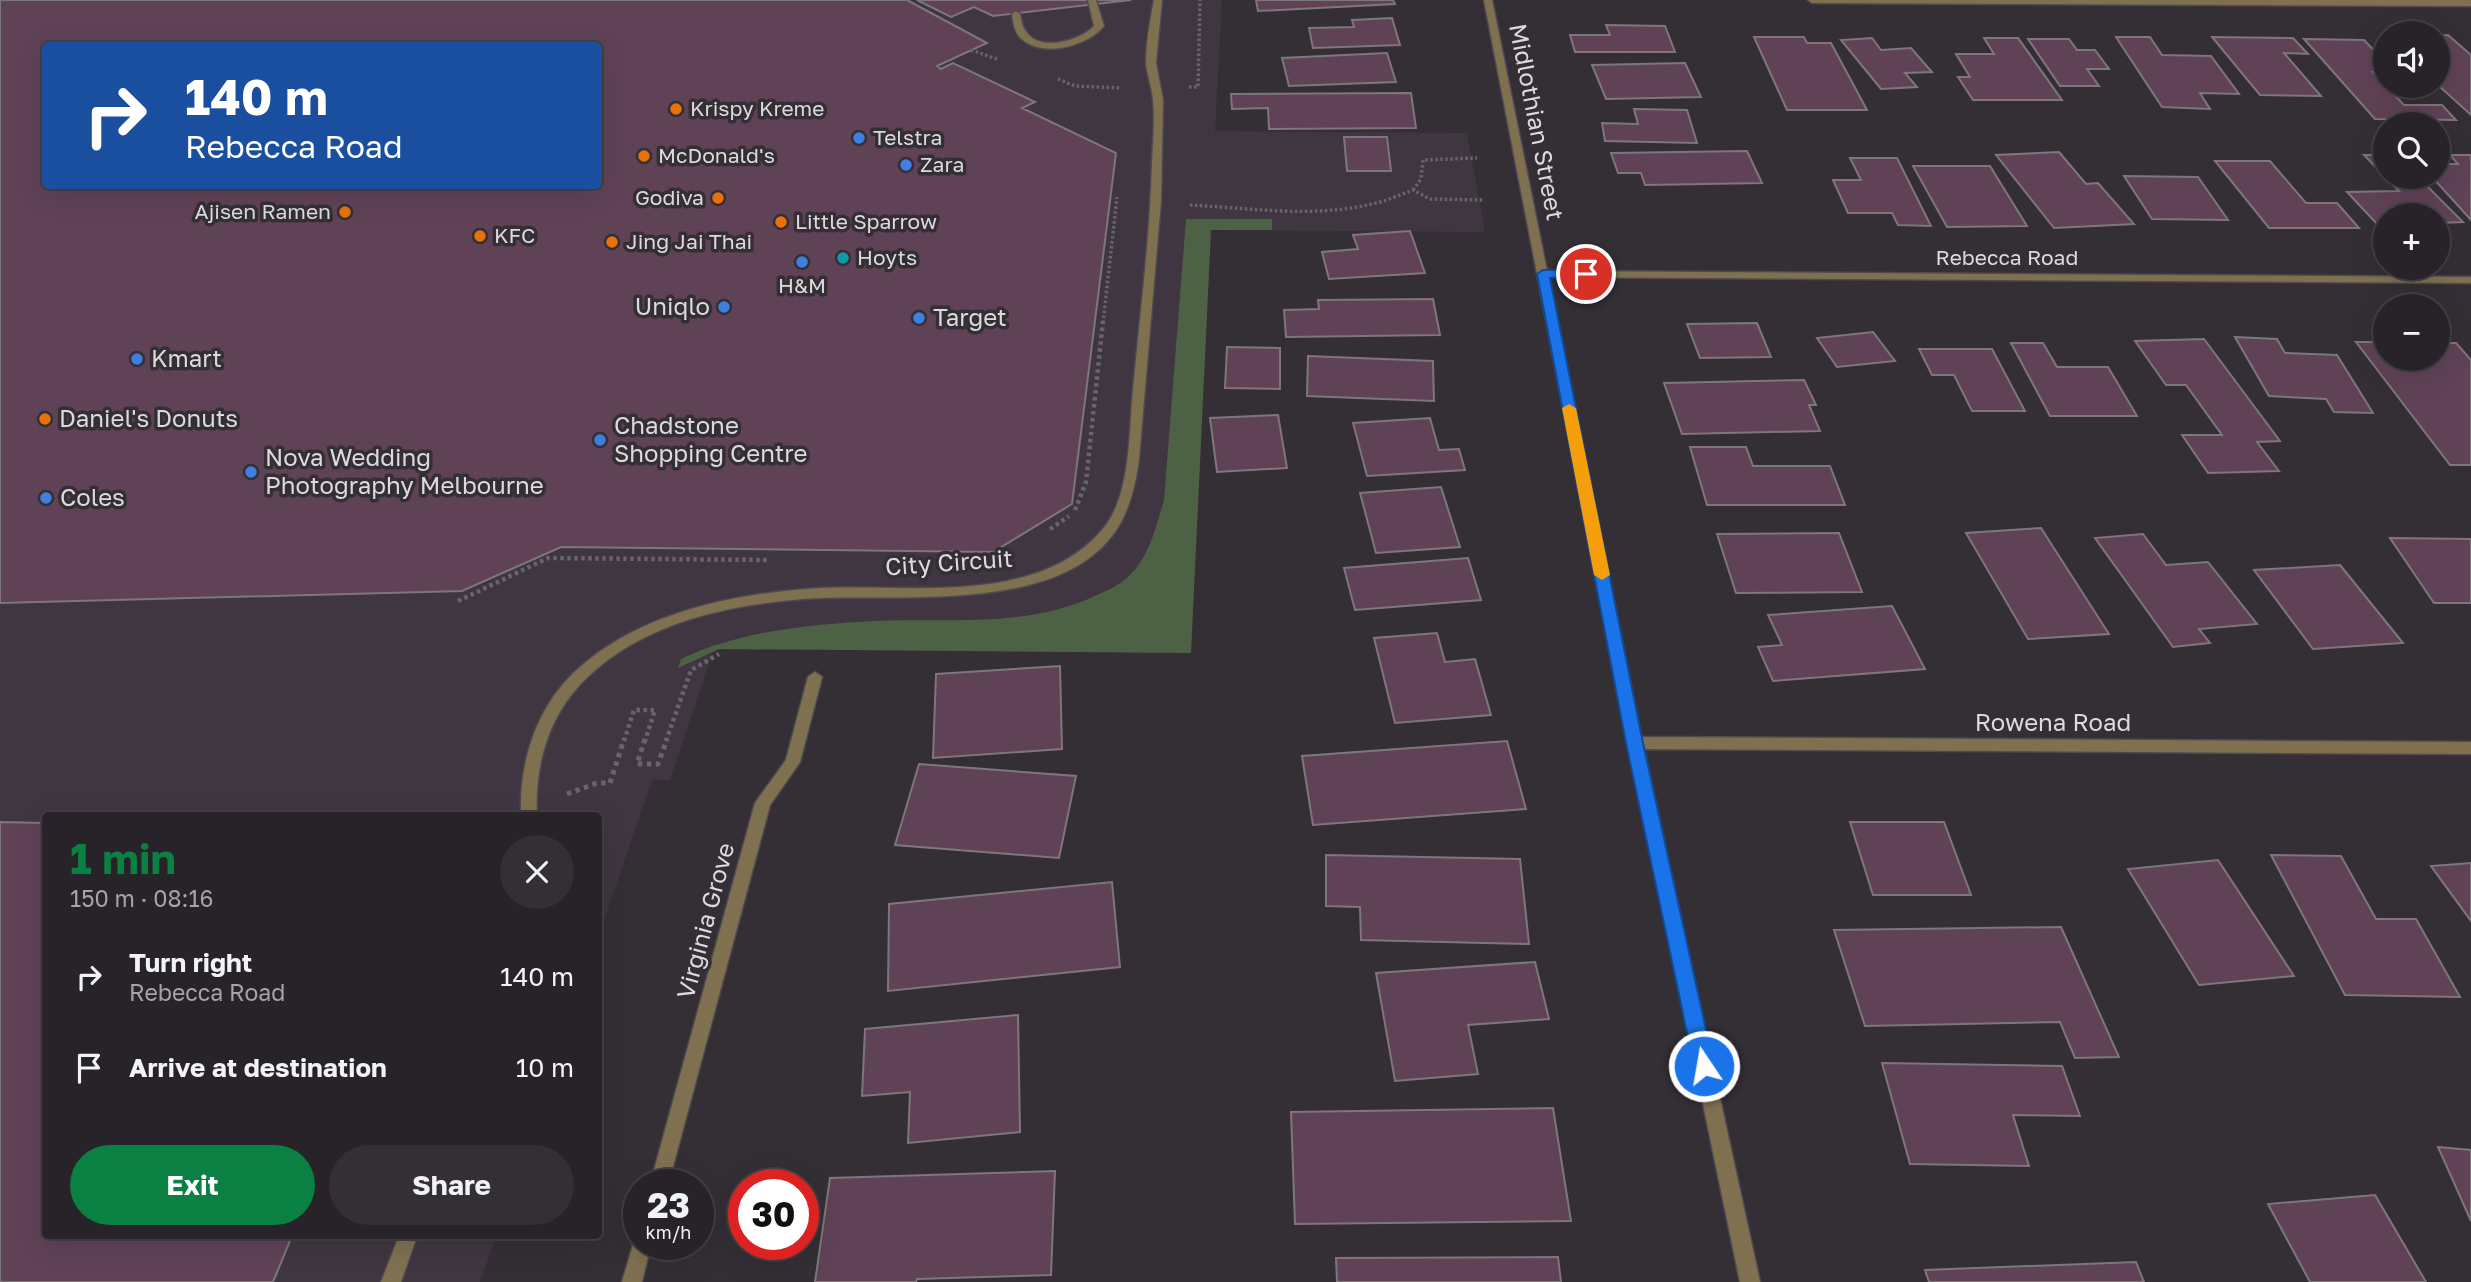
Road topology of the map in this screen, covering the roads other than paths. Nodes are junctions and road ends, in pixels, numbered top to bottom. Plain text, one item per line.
1 (1092, 0) edge
2 (1158, 0) edge
3 (1488, 0) edge
4 (1812, 0) edge
5 (2471, 3) edge
6 (1016, 14) dead end
7 (1543, 274) junction
8 (2471, 280) edge
9 (815, 677) dead end
10 (1635, 743) junction
11 (2471, 748) edge
12 (528, 812) edge
13 (663, 1169) edge
14 (407, 1239) edge
15 (638, 1260) edge
16 (391, 1282) edge
17 (632, 1282) edge
18 (1750, 1282) edge

1 - 6 street
2 - 12 street, City Circuit
3 - 7 street, Midlothian Street
4 - 5 street
7 - 8 street, Rebecca Road
7 - 10 street, Midlothian Street
9 - 13 street, Virginia Grove
10 - 11 street, Rowena Road
10 - 18 street, Midlothian Street
14 - 16 street
15 - 17 street

